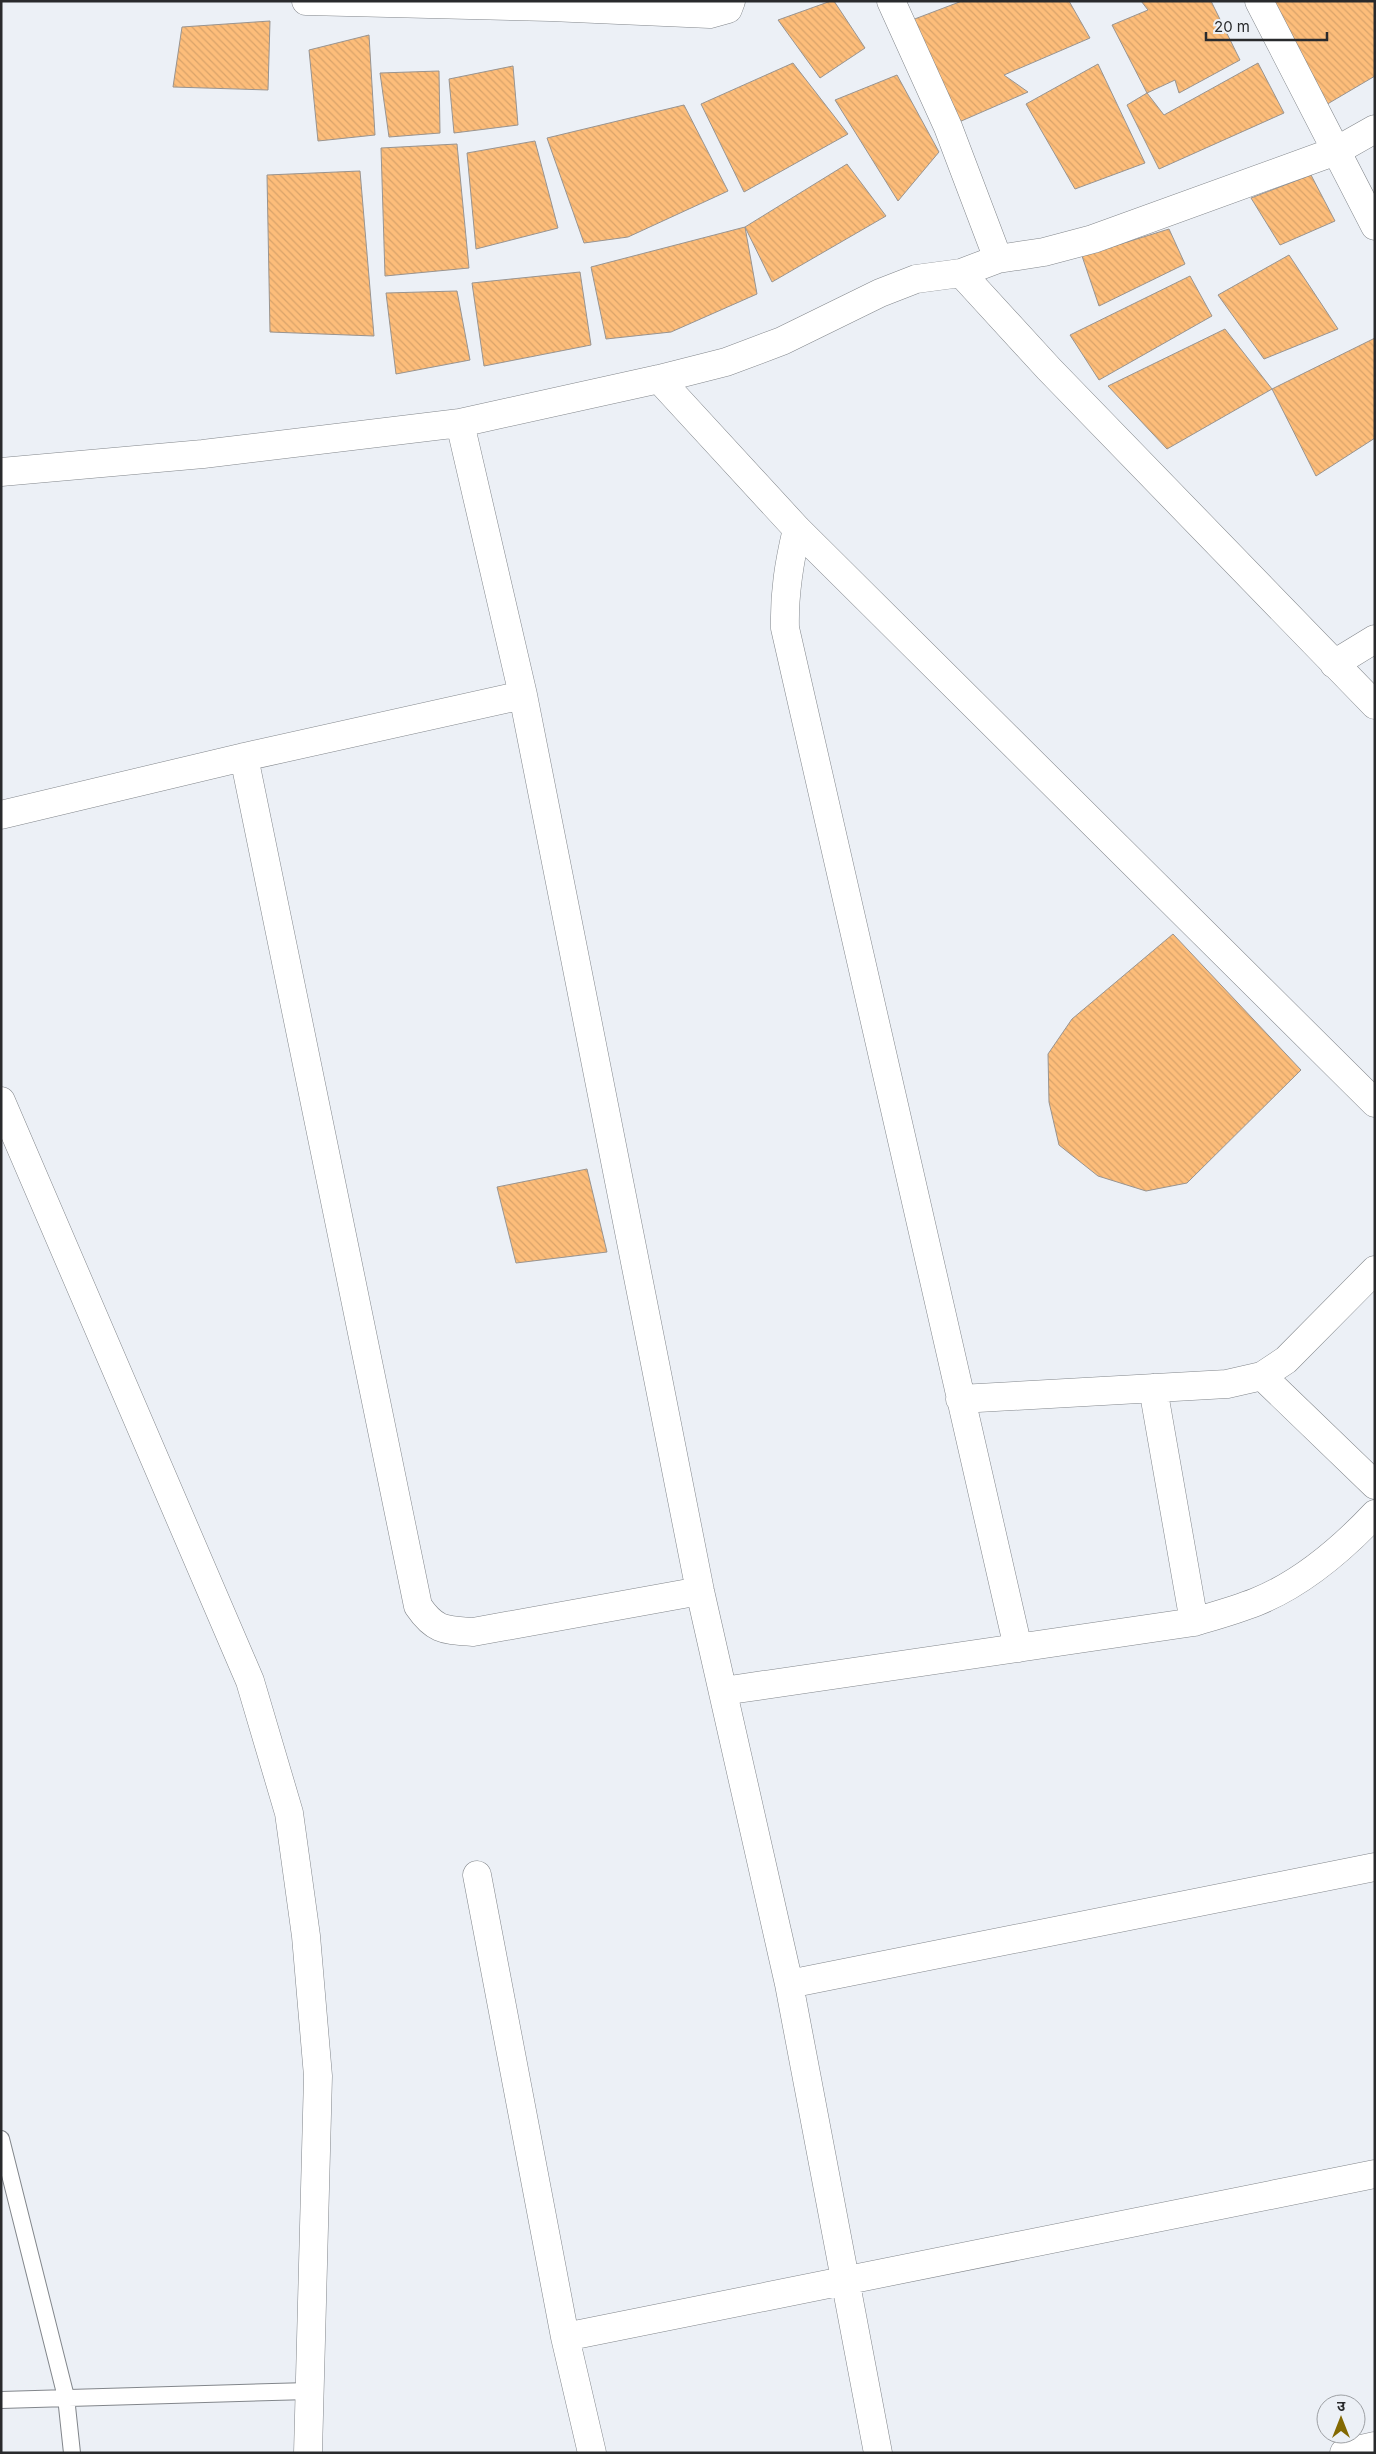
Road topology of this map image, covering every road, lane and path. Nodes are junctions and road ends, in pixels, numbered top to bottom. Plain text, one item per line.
1 (306, 1) edge
2 (731, 1) edge
3 (891, 1) edge
4 (1259, 1) edge
5 (1375, 128) edge
6 (1336, 151) junction
7 (1375, 226) edge
8 (998, 259) junction
9 (961, 273) junction
10 (659, 379) junction
11 (460, 423) junction
12 (1, 472) edge
13 (797, 529) junction
14 (1375, 639) edge
15 (1334, 664) junction
16 (523, 695) junction
17 (1375, 706) edge
18 (244, 757) junction
19 (1, 815) edge
20 (1, 1100) edge
21 (1375, 1103) edge
22 (1375, 1270) edge
23 (1262, 1376) junction
24 (1153, 1388) junction
25 (960, 1399) junction
26 (1375, 1485) edge
27 (1375, 1514) edge
28 (700, 1591) junction
29 (1194, 1622) junction
30 (1018, 1648) junction
31 (723, 1691) junction
32 (1375, 1867) edge
33 (477, 1875) dead end
34 (789, 1984) junction
35 (1, 2140) edge
36 (1375, 2174) edge
37 (845, 2282) junction
38 (565, 2337) junction
39 (309, 2391) junction
40 (66, 2397) junction
41 (1, 2400) edge
42 (1375, 2446) edge
43 (72, 2453) edge
44 (308, 2453) edge
45 (592, 2453) edge
46 (878, 2453) edge
47 (1344, 2453) edge

1 - 2 street
3 - 8 street
4 - 6 street
5 - 6 street
6 - 7 street
6 - 8 street
8 - 9 street
9 - 10 street
9 - 15 street
10 - 11 street
10 - 13 street
11 - 12 street
11 - 16 street
13 - 21 street
13 - 25 street
14 - 15 street
15 - 17 street
16 - 18 street
16 - 28 street
18 - 19 street
18 - 28 street
20 - 39 street
22 - 23 street
23 - 24 street
23 - 26 street
24 - 25 street
24 - 29 street
25 - 30 street
27 - 29 street
28 - 31 street
29 - 30 street
30 - 31 street
31 - 34 street
32 - 34 street
33 - 38 street
34 - 37 street
35 - 40 lane
36 - 37 street
37 - 38 street
37 - 46 street
38 - 45 street
39 - 40 lane
39 - 44 street
40 - 41 lane
40 - 43 lane
42 - 47 street

